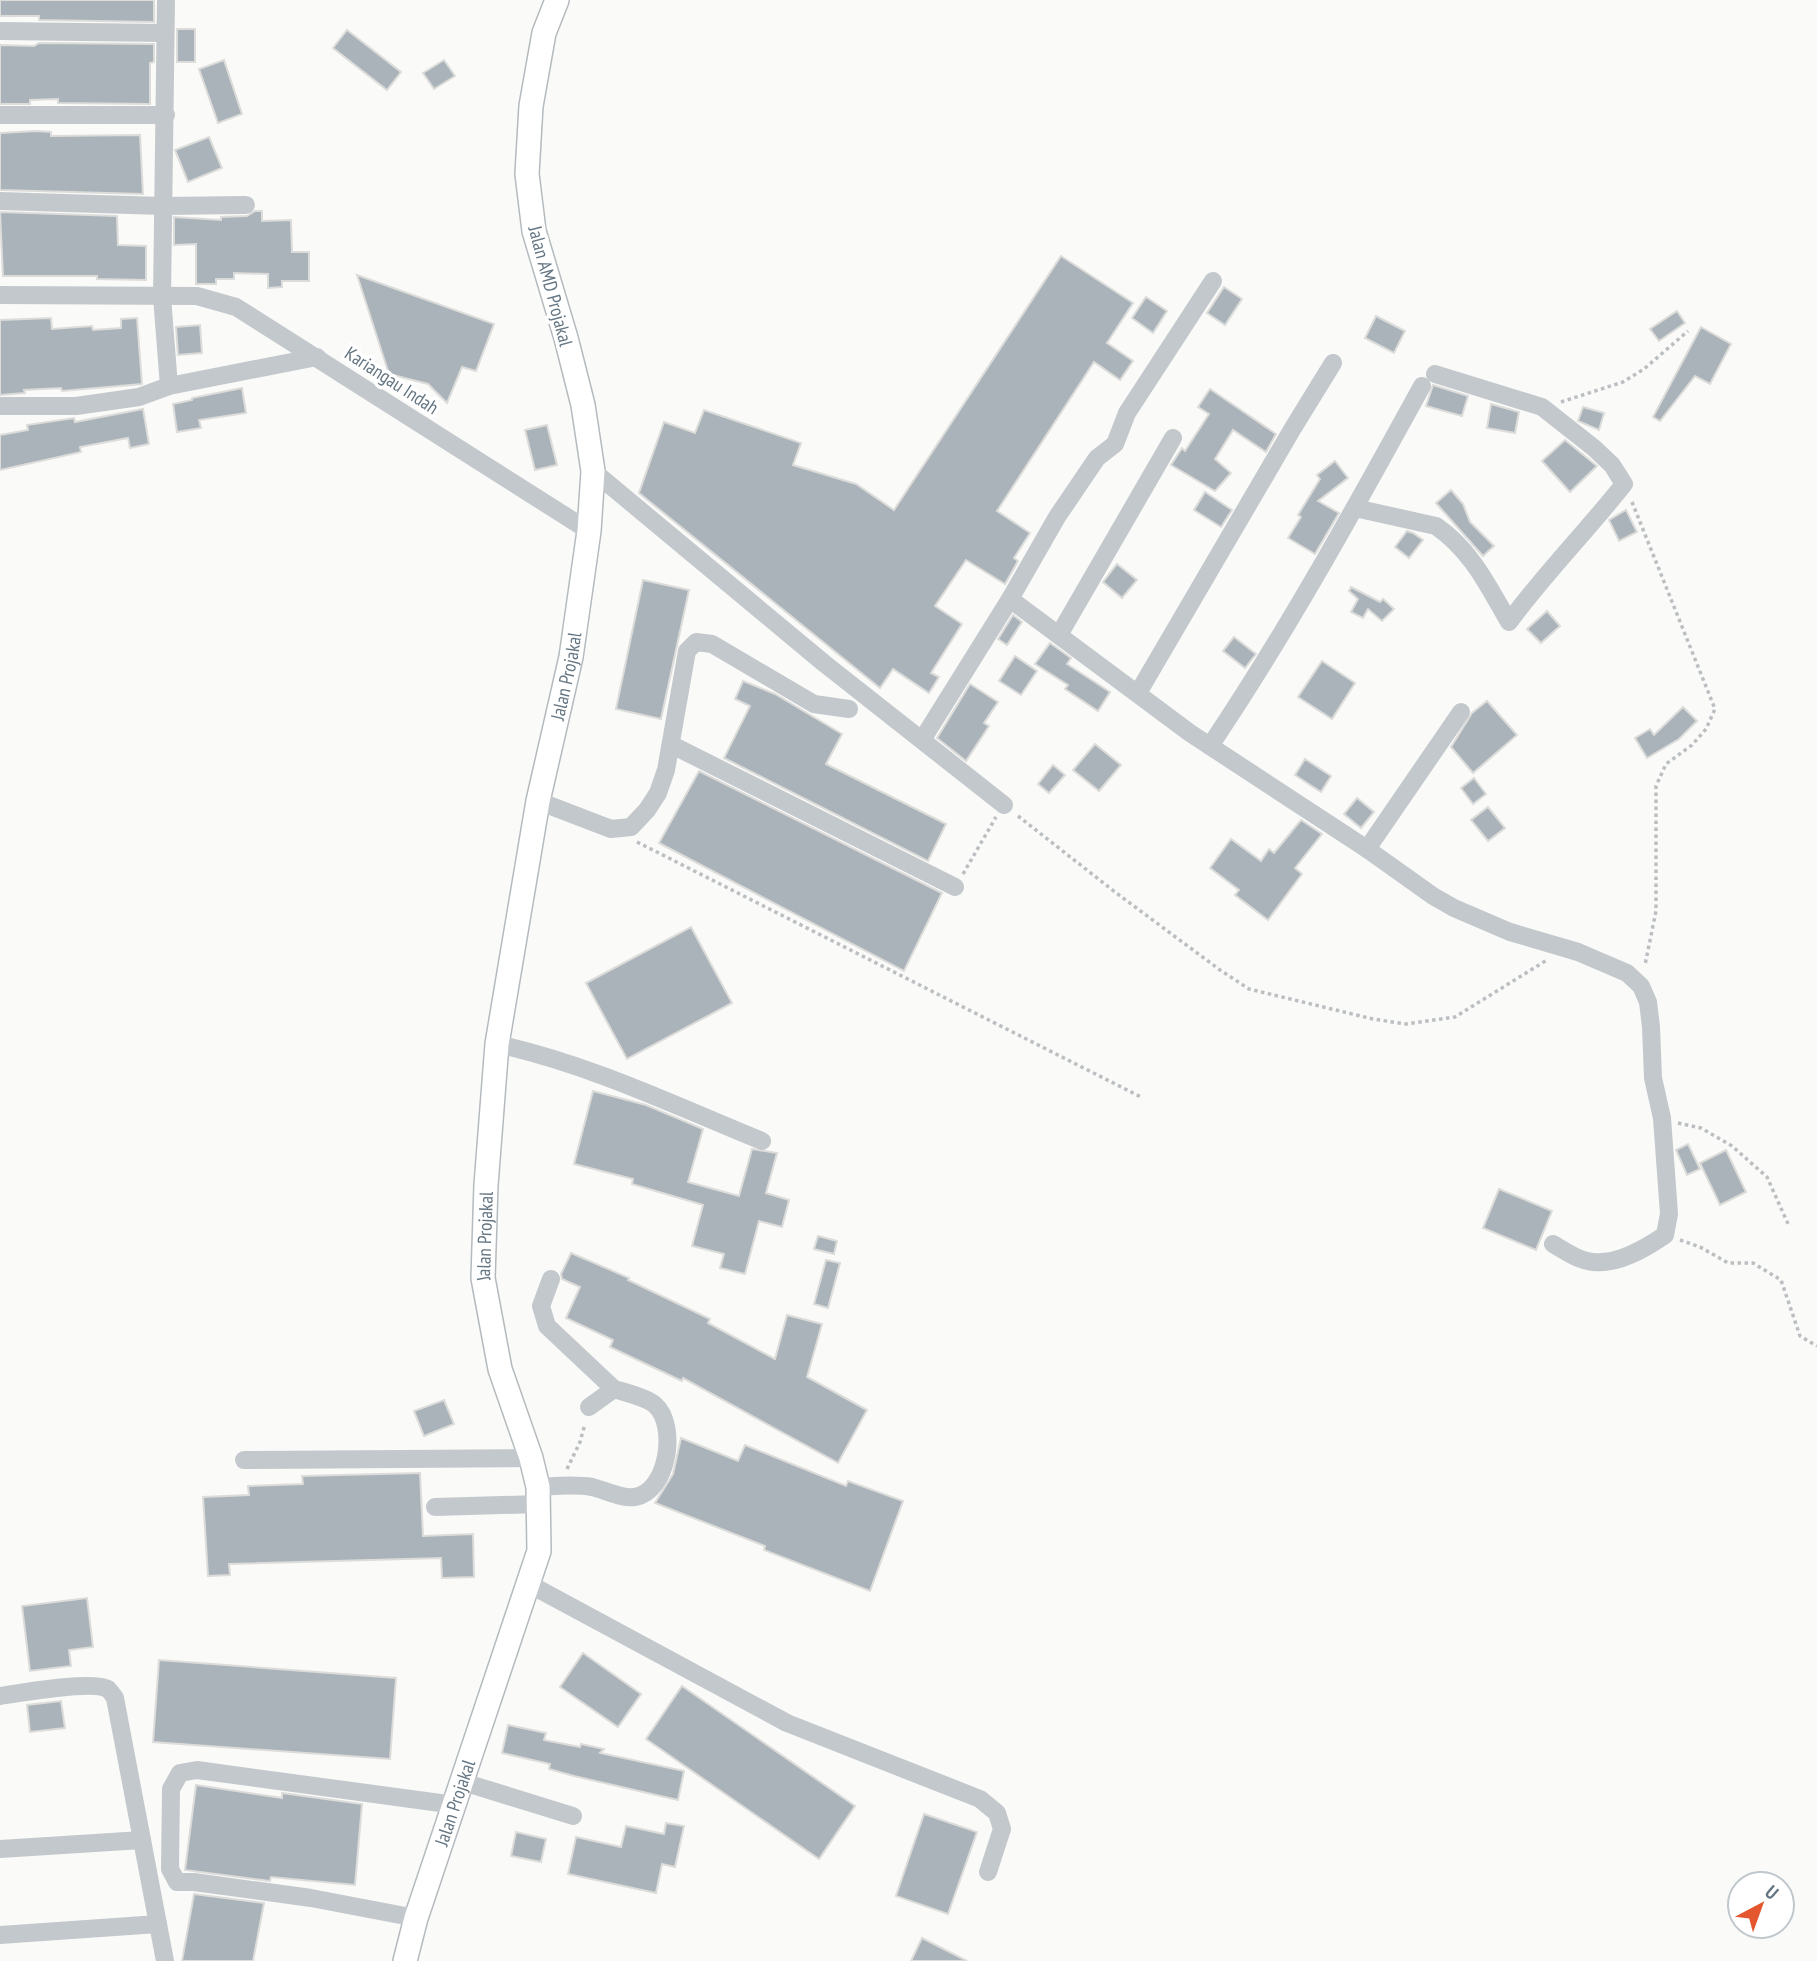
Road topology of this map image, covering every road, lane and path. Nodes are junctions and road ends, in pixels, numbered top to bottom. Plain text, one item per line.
1 (166, 0) edge
2 (557, 0) edge
3 (0, 31) edge
4 (164, 33) junction
5 (0, 115) edge
6 (166, 115) junction
7 (0, 201) edge
8 (246, 205) dead end
9 (162, 206) junction
10 (1213, 281) dead end
11 (0, 295) edge
12 (162, 297) junction
13 (1688, 331) dead end
14 (317, 357) junction
15 (1333, 363) dead end
16 (1435, 374) dead end
17 (169, 386) junction
18 (1422, 386) dead end
19 (0, 407) edge
20 (1542, 407) junction
21 (1173, 438) dead end
22 (593, 471) junction
23 (1625, 484) junction
24 (1355, 508) junction
25 (589, 531) junction
26 (1010, 599) junction
27 (1059, 635) junction
28 (1138, 693) junction
29 (849, 709) dead end
30 (1461, 712) dead end
31 (922, 740) junction
32 (672, 745) junction
33 (1210, 746) junction
34 (538, 801) junction
35 (1004, 805) junction
36 (611, 828) junction
37 (1367, 849) junction
38 (955, 887) joint
39 (1567, 948) junction
40 (1642, 986) junction
41 (497, 1044) junction
42 (1141, 1097) dead end
43 (1662, 1118) junction
44 (762, 1141) dead end
45 (1789, 1226) dead end
46 (1665, 1235) junction
47 (1553, 1244) dead end
48 (551, 1279) dead end
49 (1817, 1346) edge
50 (614, 1389) junction
51 (589, 1407) joint
52 (531, 1458) junction
53 (244, 1460) dead end
54 (546, 1492) junction
55 (435, 1507) dead end
56 (529, 1584) junction
57 (0, 1696) edge
58 (463, 1782) junction
59 (455, 1805) junction
60 (573, 1816) dead end
61 (142, 1840) junction
62 (0, 1849) edge
63 (988, 1872) dead end
64 (416, 1918) junction
65 (158, 1924) junction
66 (0, 1935) edge
67 (165, 1961) edge
68 (405, 1961) edge

1 - 4 street
2 - 22 main road, Jalan AMD Projakal
3 - 4 street
4 - 6 street
5 - 6 street
6 - 9 street
7 - 9 street
8 - 9 street
9 - 12 street
10 - 26 street
11 - 12 street, Kariangau Indah
12 - 14 street, Kariangau Indah
12 - 17 street
13 - 20 path
14 - 17 street
14 - 25 street, Kariangau Indah
15 - 28 street
16 - 20 street
17 - 19 street
18 - 24 street
20 - 23 street
21 - 27 street
22 - 25 main road, Jalan AMD Projakal
22 - 31 street
23 - 24 street
23 - 40 path
24 - 33 street
25 - 34 main road, Jalan Projakal
26 - 27 street
26 - 31 street
27 - 28 street
28 - 33 street
29 - 32 street
30 - 37 street
31 - 35 street
32 - 36 street
32 - 38 street
33 - 37 street
34 - 36 street
34 - 41 main road, Jalan Projakal
35 - 38 path
35 - 39 path
36 - 42 path
37 - 39 street
39 - 40 street
40 - 43 street
41 - 44 street
41 - 52 main road, Jalan Projakal
43 - 45 path
43 - 46 street
46 - 47 street
46 - 49 path
48 - 50 street
50 - 51 street
50 - 54 street
51 - 54 path
52 - 53 street
52 - 54 main road, Jalan Projakal
54 - 55 street
54 - 56 main road, Jalan Projakal
56 - 58 main road, Jalan Projakal
56 - 63 street
57 - 61 street
58 - 59 main road, Jalan Projakal
58 - 60 street
59 - 64 main road, Jalan Projakal
59 - 64 street
61 - 62 street
61 - 65 street
64 - 68 main road, Jalan Projakal
65 - 66 street
65 - 67 street

